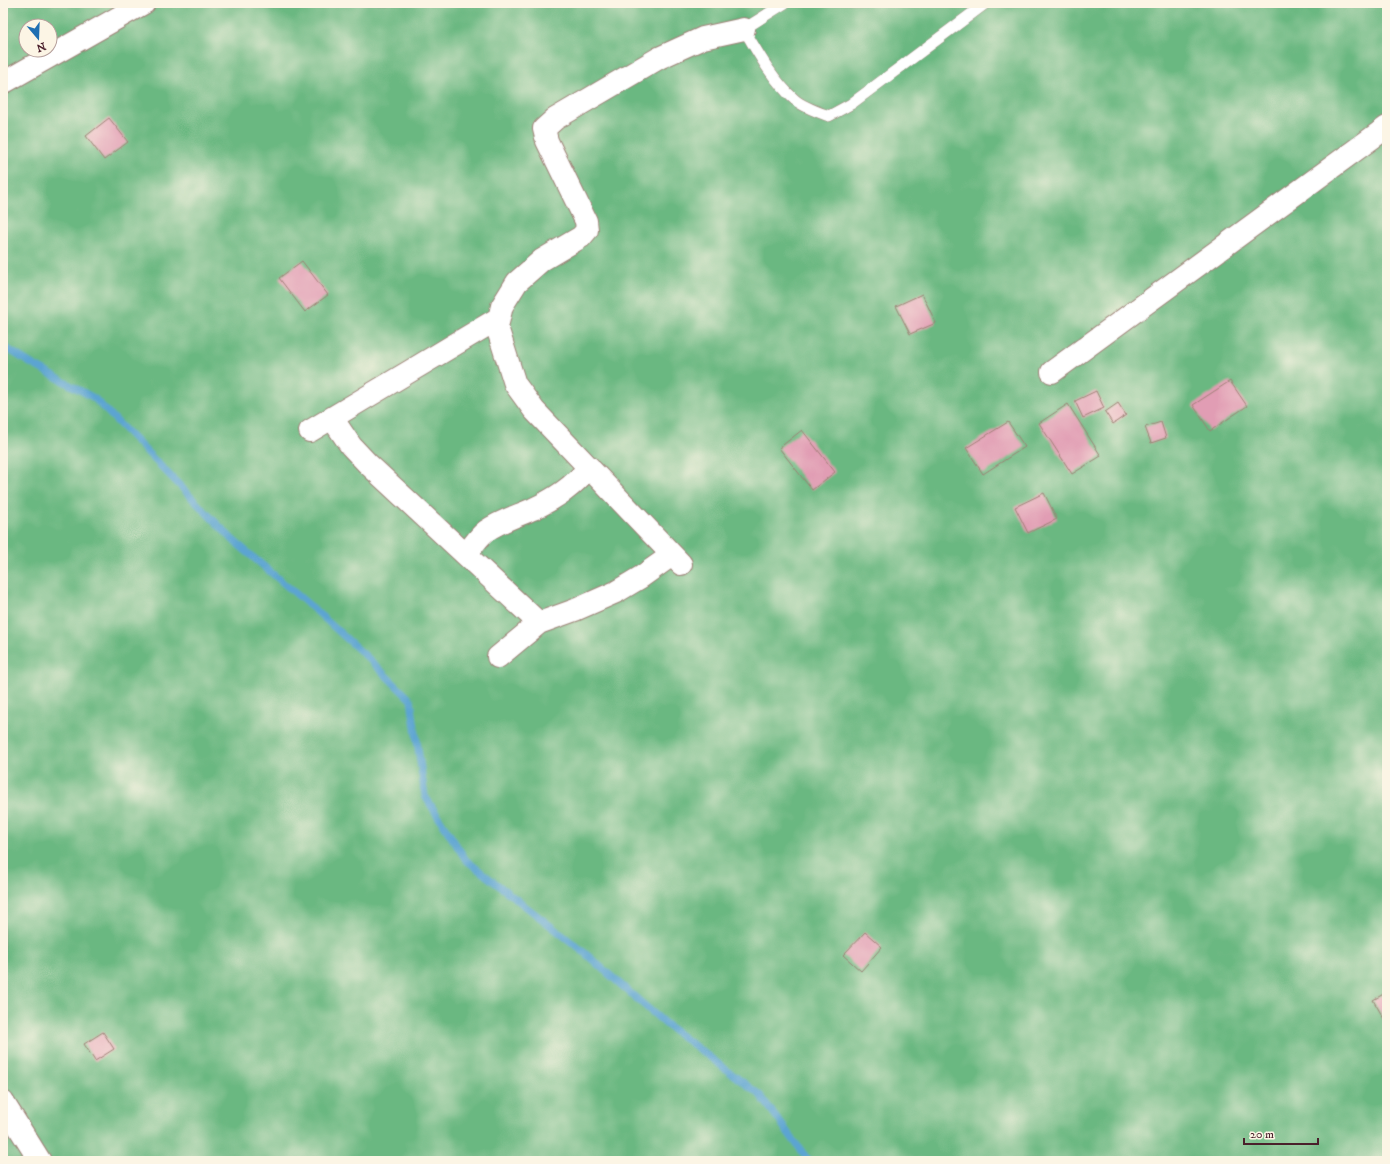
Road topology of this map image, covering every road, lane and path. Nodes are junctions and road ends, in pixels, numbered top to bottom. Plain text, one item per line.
1 (144, 3) edge
2 (785, 3) edge
3 (986, 3) edge
4 (744, 29) junction
5 (3, 83) edge
6 (1387, 127) edge
7 (499, 318) junction
8 (1052, 372) dead end
9 (332, 418) junction
10 (310, 431) dead end
11 (589, 467) junction
12 (466, 555) junction
13 (539, 623) junction
14 (498, 657) dead end
15 (3, 1102) edge
16 (32, 1158) edge

1 - 5 street
2 - 4 lane
3 - 4 lane
4 - 7 street
6 - 8 street
7 - 9 street
7 - 11 street
9 - 10 street
9 - 12 street
11 - 12 street
11 - 13 street
12 - 13 street
13 - 14 street
15 - 16 street

